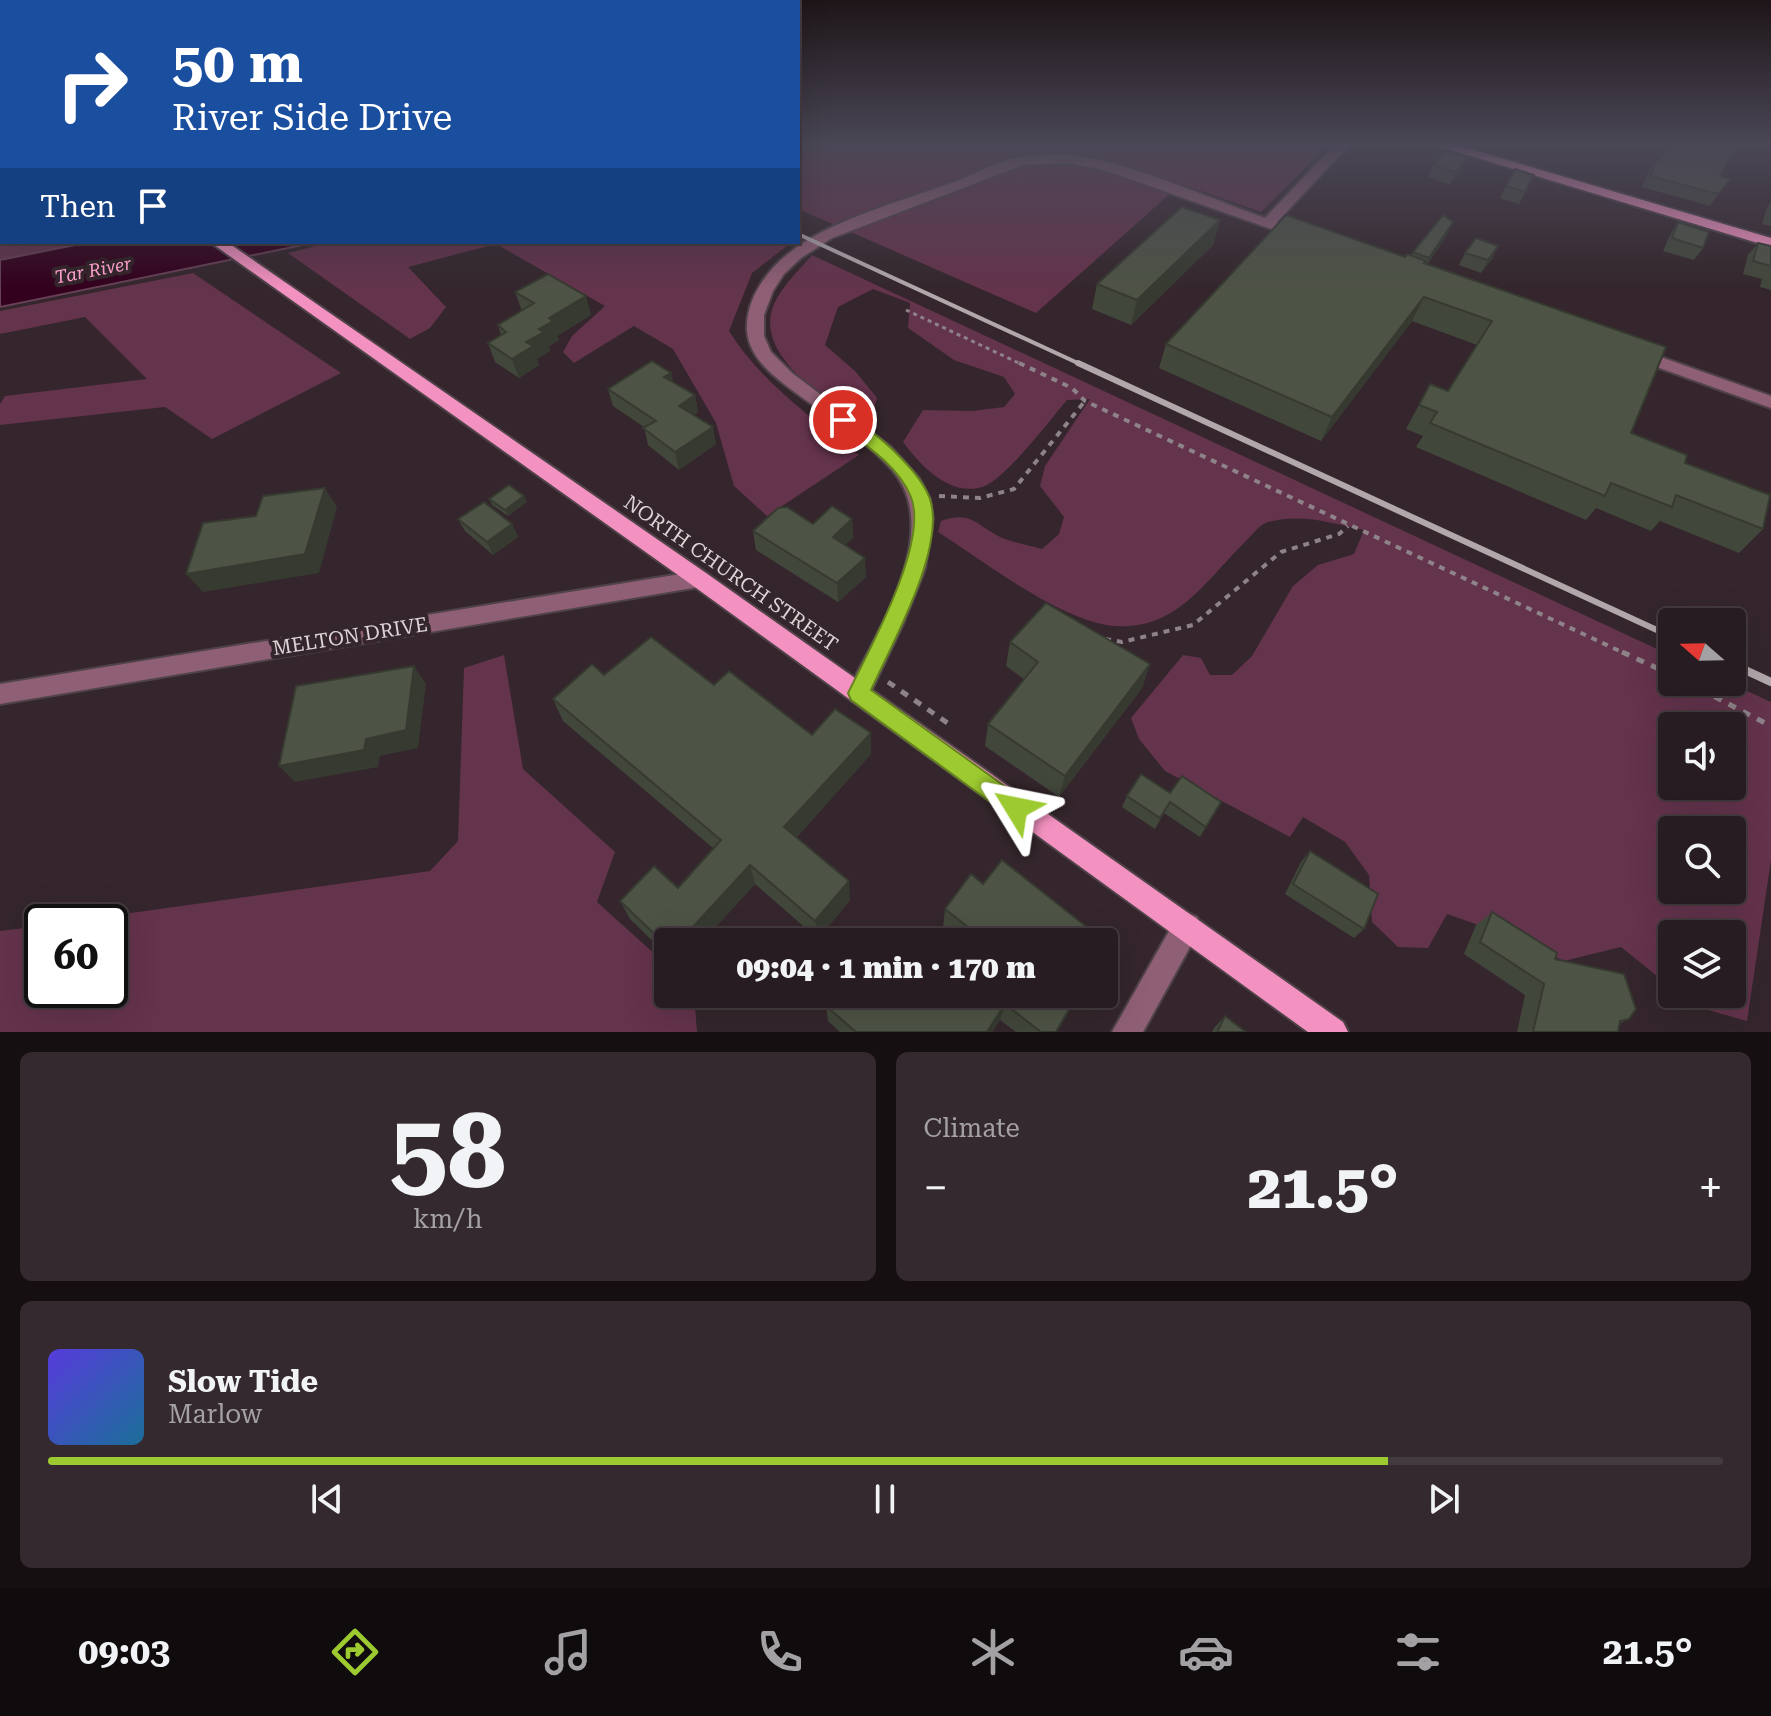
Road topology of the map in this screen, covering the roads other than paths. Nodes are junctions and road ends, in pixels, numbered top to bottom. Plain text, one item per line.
1 (936, 192) edge
2 (1180, 192) edge
3 (1298, 192) edge
4 (1599, 192) edge
5 (1268, 223) junction
6 (1312, 239) edge
7 (1771, 243) edge
8 (220, 244) edge
9 (1623, 349) edge
10 (1771, 402) edge
11 (699, 579) junction
12 (859, 693) junction
13 (0, 694) edge
14 (1187, 927) junction
15 (1127, 1032) edge
16 (1333, 1032) edge

1 - 12 street
2 - 5 street
3 - 5 street
4 - 7 main road
5 - 6 street
8 - 11 main road, NORTH CHURCH STREET
9 - 10 street
11 - 12 main road, NORTH CHURCH STREET
11 - 13 street, MELTON DRIVE
12 - 14 main road, NORTH CHURCH STREET
14 - 15 street
14 - 16 main road, NORTH CHURCH STREET

